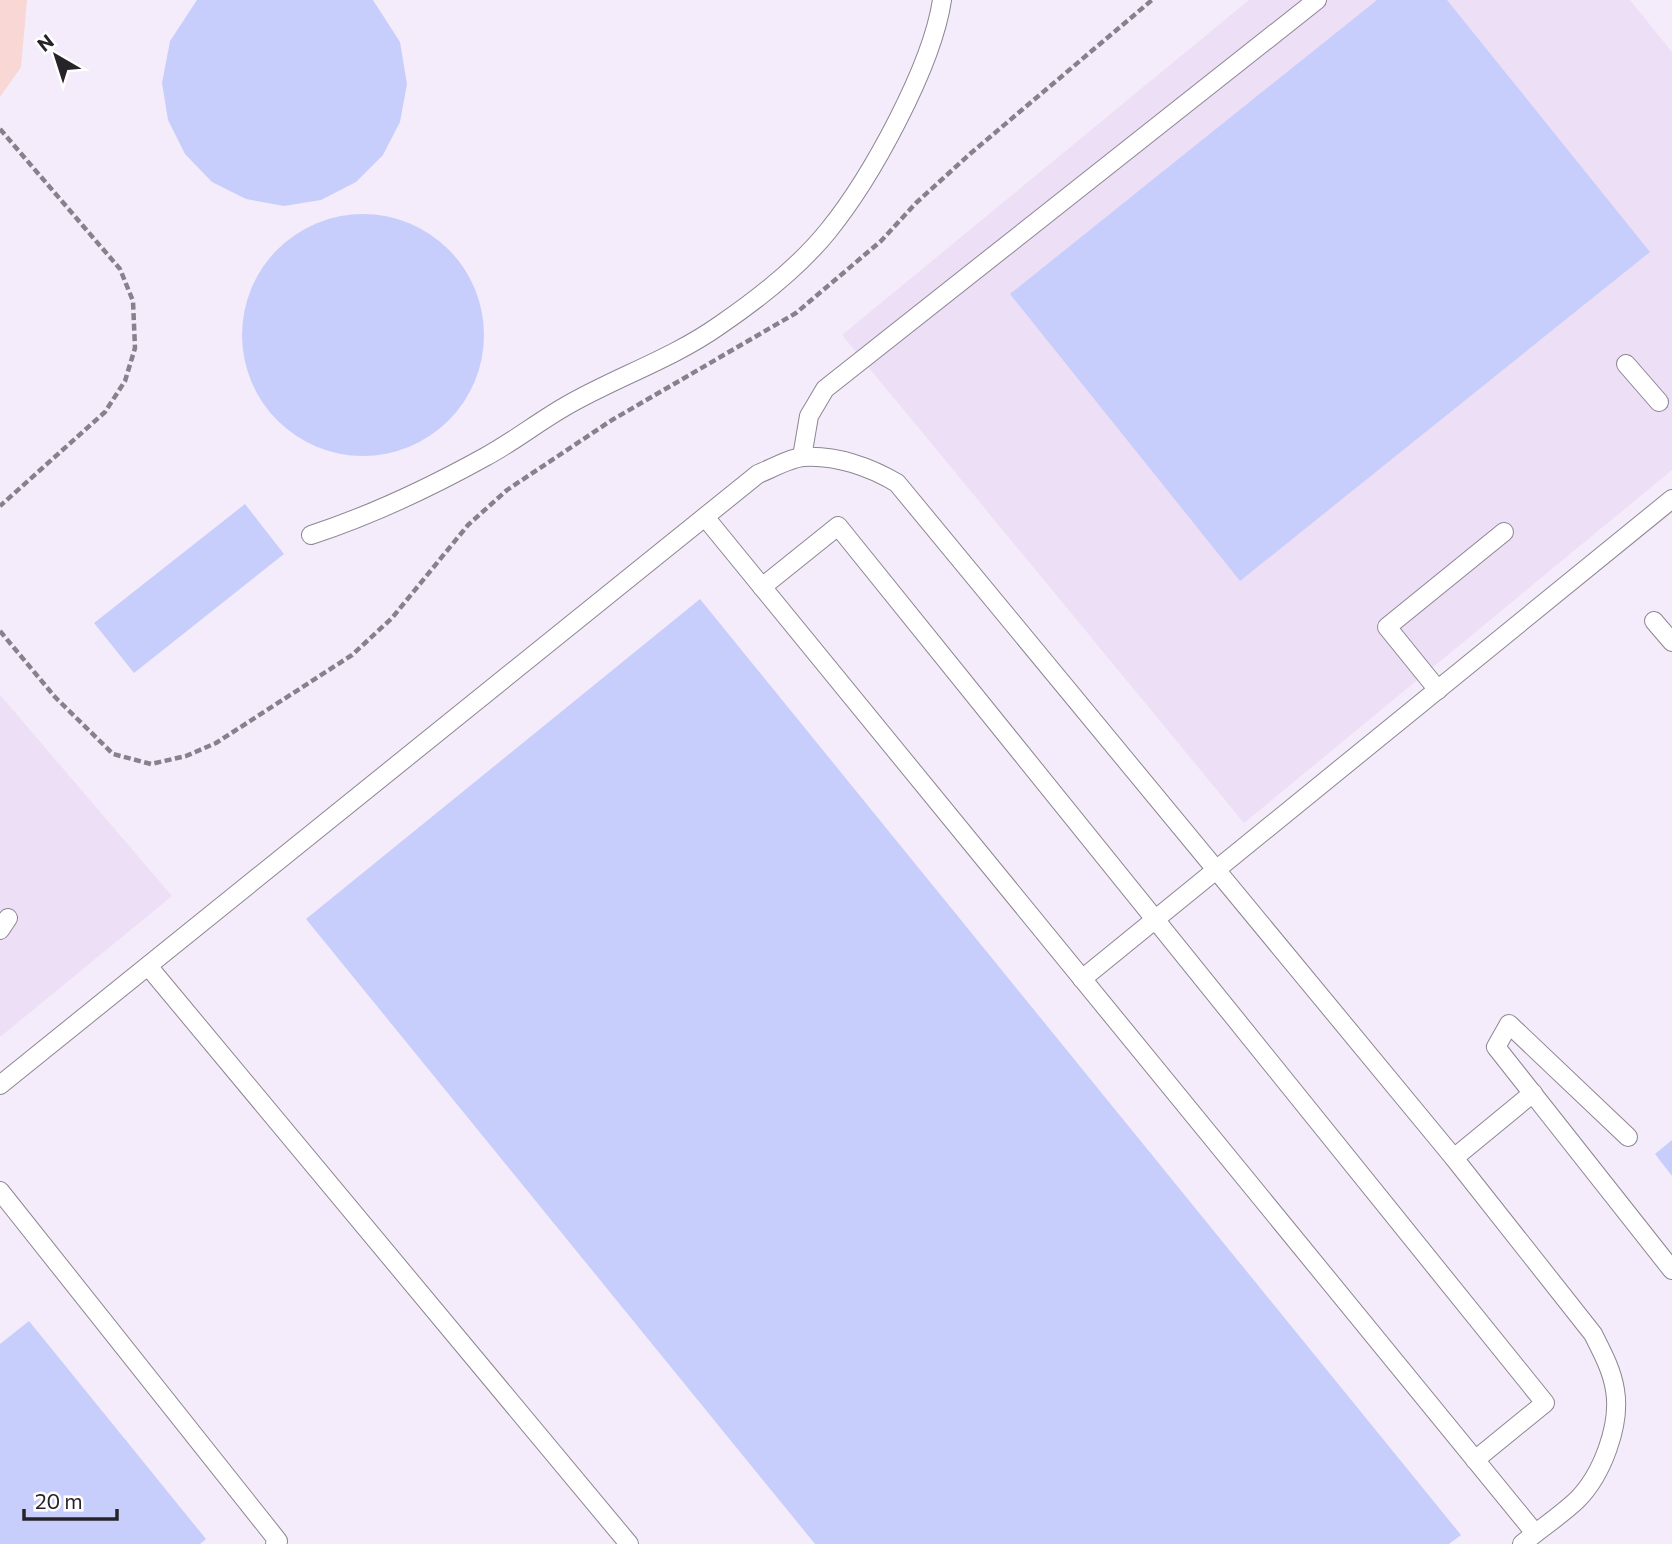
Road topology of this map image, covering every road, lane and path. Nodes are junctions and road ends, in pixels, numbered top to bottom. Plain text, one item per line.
1 (942, 0) edge
2 (1152, 0) edge
3 (1317, 0) edge
4 (0, 129) edge
5 (1626, 364) dead end
6 (1659, 402) dead end
7 (802, 457) junction
8 (1672, 499) edge
9 (0, 506) edge
10 (705, 517) junction
11 (1504, 532) dead end
12 (311, 535) dead end
13 (762, 587) junction
14 (1654, 621) dead end
15 (0, 631) edge
16 (1672, 642) edge
17 (1438, 690) junction
18 (1217, 870) junction
19 (1156, 920) junction
20 (148, 966) junction
21 (1082, 979) junction
22 (0, 1085) edge
23 (1533, 1093) junction
24 (1628, 1138) dead end
25 (1454, 1158) junction
26 (0, 1191) edge
27 (1672, 1270) edge
28 (1475, 1460) junction
29 (1528, 1539) edge
30 (275, 1544) edge
31 (629, 1544) edge

1 - 12 lane
2 - 15 path
3 - 7 lane
4 - 9 path
5 - 6 lane
7 - 10 lane
7 - 18 lane
8 - 17 lane
10 - 13 lane
10 - 20 lane
11 - 17 lane
13 - 19 lane
13 - 21 lane
14 - 16 lane
17 - 18 lane
18 - 19 lane
18 - 25 lane
19 - 21 lane
19 - 28 lane
20 - 22 lane
20 - 31 lane
21 - 28 lane
23 - 24 lane
23 - 25 lane
23 - 27 lane
25 - 29 lane
26 - 30 lane
28 - 29 lane

